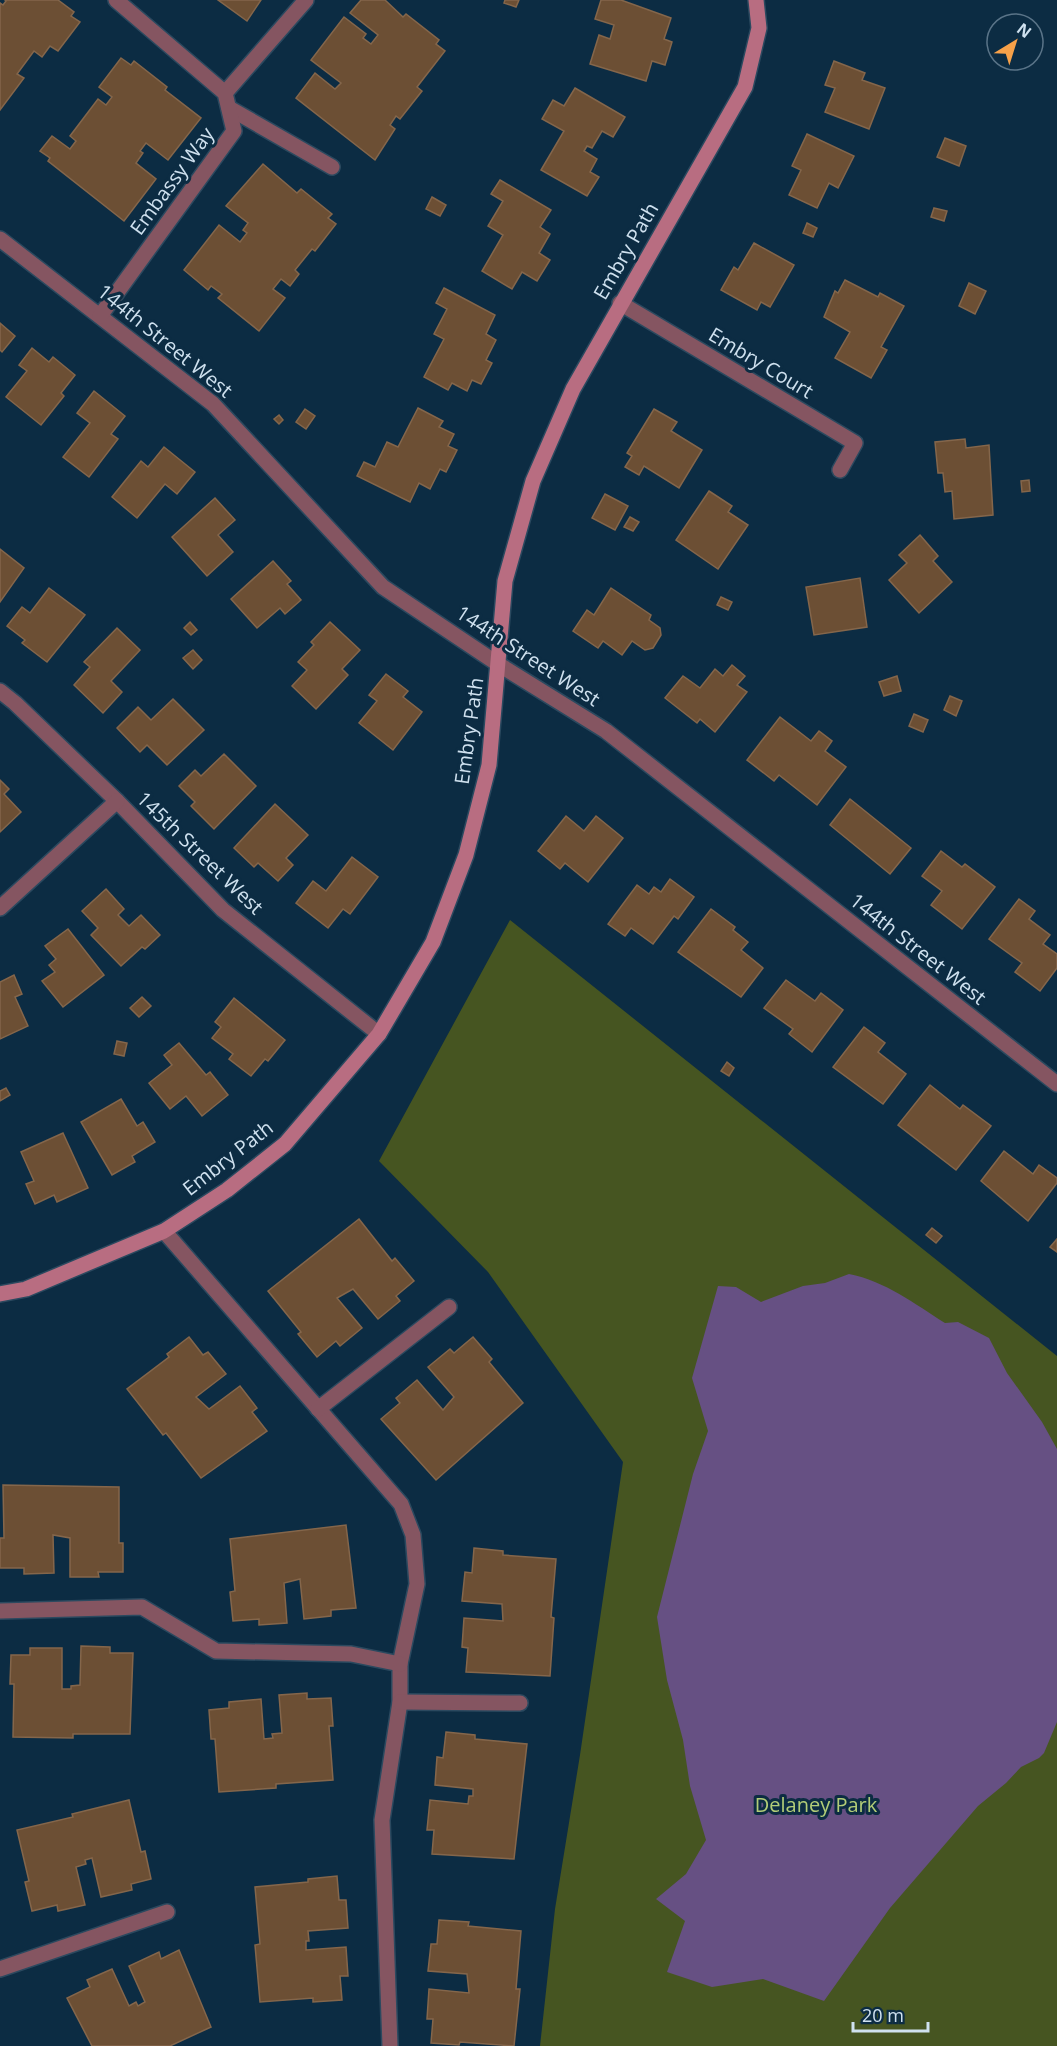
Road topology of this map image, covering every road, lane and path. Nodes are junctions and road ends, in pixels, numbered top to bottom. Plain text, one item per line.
1 (116, 0) edge
2 (306, 0) edge
3 (756, 0) edge
4 (225, 93) junction
5 (229, 108) junction
6 (332, 167) dead end
7 (0, 238) edge
8 (620, 303) junction
9 (100, 316) junction
10 (840, 470) dead end
11 (498, 664) junction
12 (0, 691) edge
13 (117, 801) junction
14 (0, 908) edge
15 (379, 1034) junction
16 (1057, 1064) edge
17 (1052, 1081) edge
18 (164, 1231) junction
19 (0, 1294) edge
20 (448, 1307) dead end
21 (318, 1409) junction
22 (0, 1611) edge
23 (400, 1664) junction
24 (400, 1702) junction
25 (520, 1703) dead end
26 (167, 1912) dead end
27 (0, 1969) edge
28 (390, 2046) edge

1 - 4 street
2 - 4 street
3 - 8 street, Embry Path
4 - 5 street, Embassy Way
5 - 6 street
5 - 9 street, Embassy Way
7 - 9 street, 144th Street West
8 - 10 street, Embry Court
8 - 11 street, Embry Path
9 - 11 street, 144th Street West
11 - 15 street, Embry Path
11 - 17 street, 144th Street West
12 - 13 street, 145th Street West
13 - 14 street
13 - 15 street, 145th Street West
15 - 18 street, Embry Path
16 - 17 street
18 - 19 street, Embry Path
18 - 21 street
20 - 21 street
21 - 23 street
22 - 23 street
23 - 24 street
24 - 25 street
24 - 28 street
26 - 27 street

